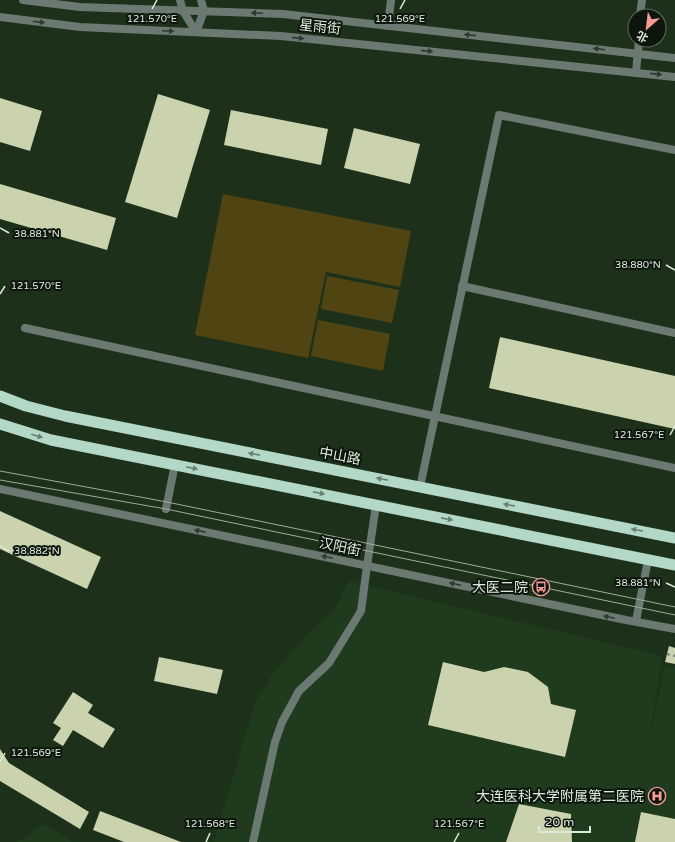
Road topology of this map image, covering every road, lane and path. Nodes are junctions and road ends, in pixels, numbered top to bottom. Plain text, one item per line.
1 (23, 0) edge
2 (180, 0) edge
3 (201, 0) edge
4 (391, 0) edge
5 (182, 10) junction
6 (204, 11) junction
7 (0, 18) edge
8 (388, 26) junction
9 (196, 32) junction
10 (638, 48) edge
11 (638, 54) junction
12 (675, 58) edge
13 (636, 72) junction
14 (675, 77) edge
15 (675, 150) edge
16 (462, 286) junction
17 (25, 328) dead end
18 (675, 333) edge
19 (0, 396) edge
20 (434, 416) junction
21 (0, 424) edge
22 (175, 464) junction
23 (675, 468) edge
24 (420, 487) junction
25 (0, 489) edge
26 (376, 505) junction
27 (166, 510) dead end
28 (675, 538) edge
29 (648, 560) junction
30 (367, 566) junction
31 (675, 566) edge
32 (636, 621) junction
33 (675, 629) edge
34 (667, 654) dead end
35 (675, 656) edge
36 (253, 842) edge

1 - 5 street, 星雨街
2 - 5 street
3 - 6 street
4 - 8 street
5 - 6 street, 星雨街
5 - 9 street
8 -> 6 street, 星雨街
6 - 9 street
7 -> 9 street, 星雨街
11 -> 8 street, 星雨街
9 -> 13 street, 星雨街
10 - 11 street
11 - 12 street, 星雨街
11 - 13 street
13 -> 14 street, 星雨街
15 - 16 street
16 - 18 street
16 - 20 street
17 - 20 street
24 -> 19 highway, 中山路
20 - 23 street
20 - 24 street
21 -> 22 highway
22 -> 26 highway
22 - 27 street
28 -> 24 highway, 中山路
30 -> 25 street, 汉阳街
26 -> 29 highway
26 - 30 street
29 - 31 highway
29 - 32 street
32 -> 30 street, 汉阳街
30 - 36 street
32 - 33 street, 汉阳街
34 - 35 path

